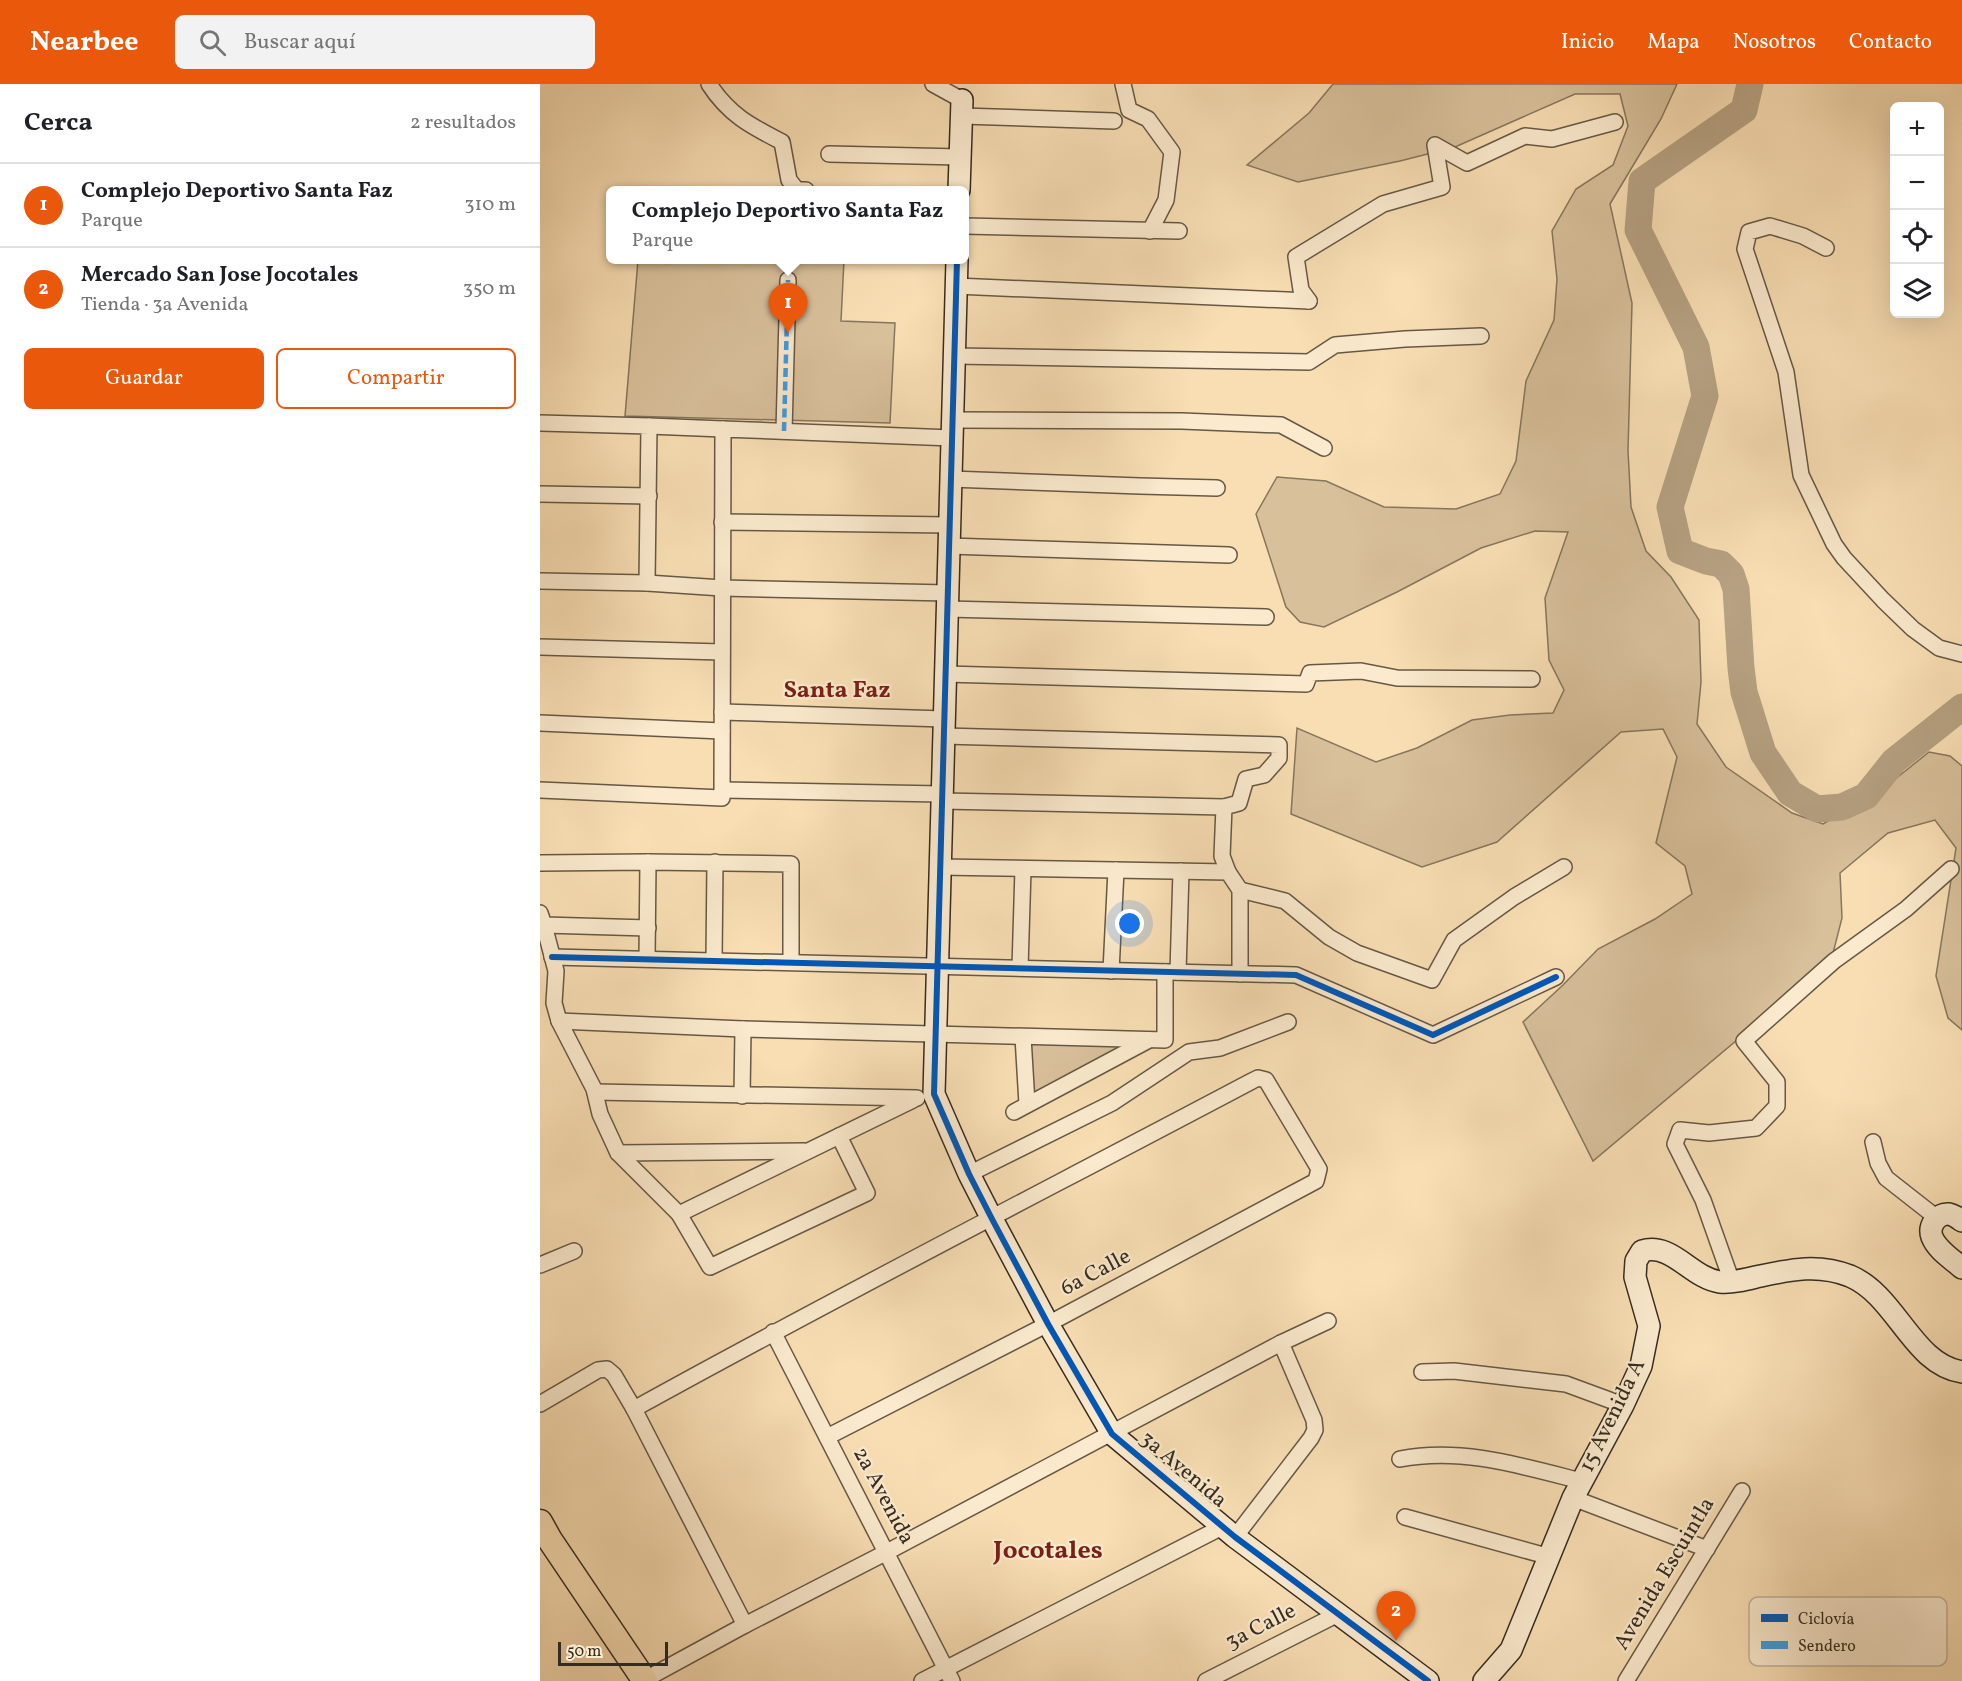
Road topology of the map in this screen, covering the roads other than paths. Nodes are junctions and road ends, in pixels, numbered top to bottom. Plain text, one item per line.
1 (710, 84) edge
2 (933, 84) edge
3 (1123, 84) edge
4 (962, 108) junction
5 (1114, 121) dead end
6 (1615, 122) dead end
7 (829, 154) dead end
8 (960, 157) junction
9 (794, 186) edge
10 (959, 186) edge
11 (969, 226) edge
12 (1150, 231) junction
13 (1179, 231) dead end
14 (1826, 248) dead end
15 (957, 264) edge
16 (788, 280) dead end
17 (956, 286) junction
18 (1481, 336) dead end
19 (954, 356) junction
20 (540, 423) edge
21 (649, 426) junction
22 (723, 429) junction
23 (952, 429) junction
24 (784, 432) junction
25 (1324, 448) dead end
26 (951, 478) junction
27 (1217, 488) dead end
28 (540, 494) edge
29 (649, 496) junction
30 (722, 522) junction
31 (950, 525) junction
32 (949, 546) junction
33 (1229, 555) dead end
34 (540, 581) edge
35 (647, 583) junction
36 (722, 588) junction
37 (947, 601) junction
38 (1266, 617) dead end
39 (540, 647) edge
40 (722, 652) junction
41 (1962, 654) edge
42 (945, 674) junction
43 (1532, 679) dead end
44 (722, 712) junction
45 (540, 723) edge
46 (944, 727) junction
47 (722, 731) junction
48 (540, 790) edge
49 (723, 790) junction
50 (942, 798) junction
51 (1224, 807) junction
52 (540, 862) edge
53 (648, 862) junction
54 (715, 862) junction
55 (940, 867) junction
56 (1564, 867) dead end
57 (1023, 869) junction
58 (1116, 870) junction
59 (1951, 870) dead end
60 (1181, 872) junction
61 (1228, 872) junction
62 (1240, 890) junction
63 (542, 919) edge
64 (648, 928) junction
65 (552, 957) junction
66 (647, 958) junction
67 (714, 960) junction
68 (791, 962) junction
69 (938, 966) junction
70 (1020, 968) junction
71 (1111, 971) junction
72 (1171, 972) junction
73 (1240, 974) junction
74 (1556, 977) dead end
75 (559, 1021) junction
76 (1288, 1022) dead end
77 (743, 1029) junction
78 (936, 1035) junction
79 (1023, 1037) junction
80 (1151, 1039) junction
81 (934, 1082) junction
82 (595, 1092) junction
83 (742, 1096) junction
84 (917, 1098) junction
85 (839, 1136) junction
86 (1873, 1142) dead end
87 (810, 1151) junction
88 (618, 1153) junction
89 (969, 1174) junction
90 (679, 1214) junction
91 (1936, 1218) junction
92 (992, 1219) junction
93 (1962, 1221) edge
94 (574, 1251) dead end
95 (540, 1265) edge
96 (1962, 1268) edge
97 (1732, 1282) junction
98 (1328, 1321) dead end
99 (1048, 1324) junction
100 (773, 1332) junction
101 (1281, 1343) junction
102 (1422, 1372) dead end
103 (1962, 1372) edge
104 (540, 1404) edge
105 (1623, 1405) junction
106 (634, 1409) junction
107 (1112, 1434) junction
108 (827, 1437) junction
109 (1400, 1459) dead end
110 (1577, 1490) junction
111 (1742, 1491) dead end
112 (1405, 1517) dead end
113 (540, 1522) edge
114 (1229, 1532) junction
115 (1707, 1549) junction
116 (887, 1552) junction
117 (1550, 1557) junction
118 (1338, 1614) junction
119 (745, 1624) junction
120 (948, 1675) edge
121 (644, 1681) edge
122 (922, 1681) edge
123 (1206, 1681) edge
124 (1428, 1681) edge
125 (1484, 1681) edge
126 (1626, 1681) edge

1 - 9 street
2 - 4 street
3 - 12 street
4 - 5 street
4 - 8 street
6 - 17 street
7 - 8 street
8 - 10 street
11 - 12 street
12 - 13 street
14 - 41 street
15 - 17 street, 3a Avenida
16 - 24 street
17 - 19 street, 3a Avenida
18 - 19 street
19 - 23 street, 3a Avenida
20 - 21 street
21 - 22 street
21 - 29 street
22 - 24 street
22 - 30 street
23 - 24 street
23 - 25 street
23 - 26 street, 3a Avenida
26 - 27 street
26 - 31 street, 3a Avenida
28 - 29 street
29 - 35 street
30 - 31 street
30 - 36 street
31 - 32 street, 3a Avenida
32 - 33 street
32 - 37 street, 3a Avenida
34 - 35 street
35 - 36 street
36 - 37 street
36 - 40 street
37 - 38 street
37 - 42 street, 3a Avenida
39 - 40 street
40 - 44 street
42 - 43 street
42 - 46 street, 3a Avenida
44 - 46 street
44 - 47 street
45 - 47 street
46 - 50 street, 3a Avenida
46 - 51 street
47 - 49 street
48 - 49 street
49 - 50 street
50 - 51 street
50 - 55 street, 3a Avenida
51 - 61 street
52 - 53 street
53 - 54 street
53 - 64 street
54 - 67 street
54 - 68 street
55 - 57 street
55 - 69 street, 3a Avenida
56 - 62 street
57 - 58 street
57 - 70 street
58 - 60 street
58 - 71 street
59 - 97 street
60 - 61 street
60 - 72 street
61 - 62 street
62 - 73 street
63 - 64 street
63 - 65 street
64 - 66 street
65 - 66 street
65 - 75 street
66 - 67 street
67 - 68 street
68 - 69 street
69 - 70 street
69 - 78 street, 3a Avenida
70 - 71 street
71 - 72 street
72 - 73 street
72 - 80 street
73 - 74 street
75 - 77 street
75 - 82 street
76 - 89 street
77 - 78 street
77 - 83 street
78 - 79 street
78 - 81 street, 3a Avenida
79 - 80 street
79 - 80 street
81 - 84 street
81 - 89 street, 3a Avenida
82 - 83 street
82 - 88 street
83 - 84 street
84 - 85 street
85 - 87 street
85 - 90 street
86 - 91 street
87 - 88 street
87 - 90 street
88 - 90 street
89 - 92 street, 3a Avenida
91 - 93 street
91 - 96 street
92 - 99 street, 3a Avenida
92 - 99 street, 6a Calle
92 - 100 street
94 - 95 street
97 - 103 street, 15 Avenida A
97 - 105 street, 15 Avenida A
98 - 101 street
99 - 107 street, 3a Avenida
99 - 108 street, 6a Calle
100 - 106 street
100 - 108 street, 2a Avenida
101 - 107 street
101 - 114 street
102 - 105 street
104 - 106 street
105 - 110 street, 15 Avenida A
106 - 119 street
107 - 114 street, 3a Avenida
107 - 116 street
108 - 116 street, 2a Avenida
109 - 110 street
110 - 115 street
110 - 117 street, 15 Avenida A
111 - 115 street, Avenida Escuintla
112 - 117 street
113 - 121 main road
114 - 118 street, 3a Avenida
114 - 120 street
115 - 126 street, Avenida Escuintla
116 - 119 street
116 - 120 street, 2a Avenida
117 - 125 street, 15 Avenida A
118 - 123 street, 3a Calle
118 - 124 street, 3a Avenida
119 - 121 street
120 - 122 street

